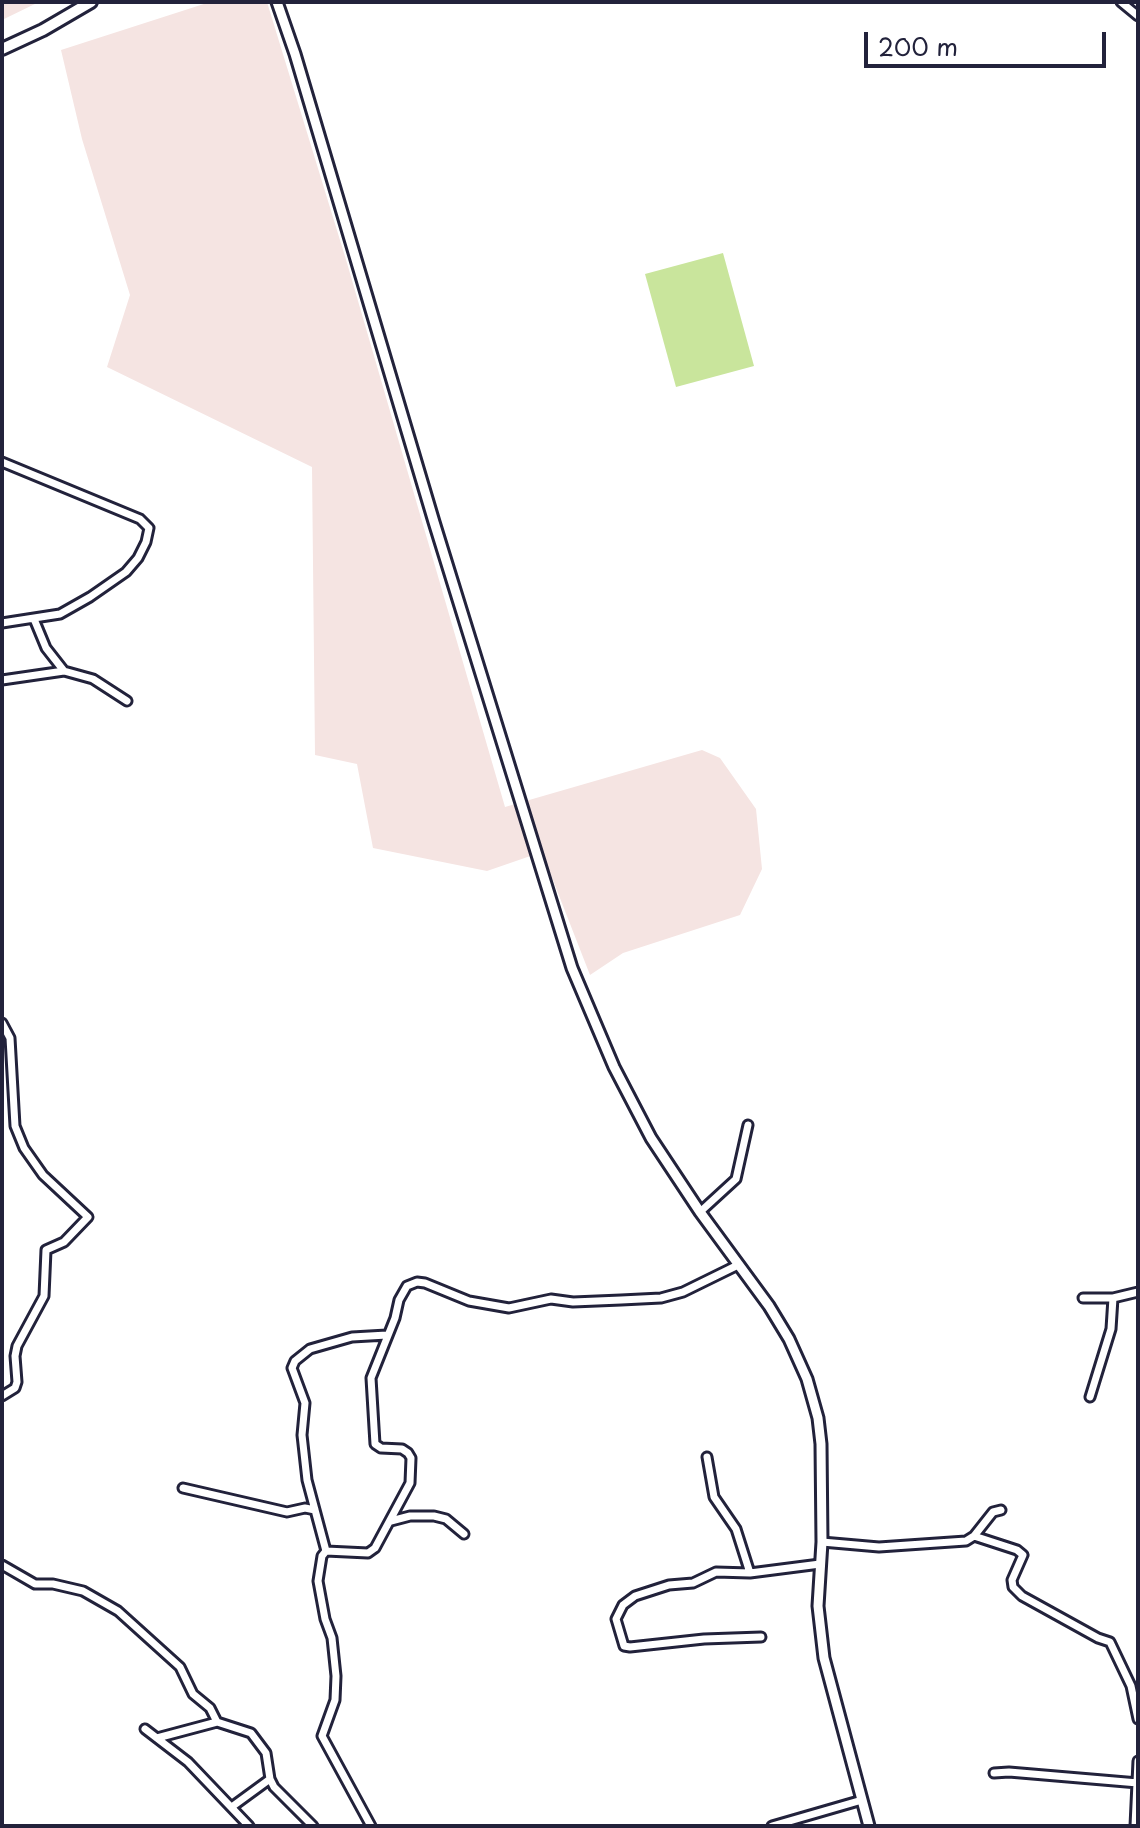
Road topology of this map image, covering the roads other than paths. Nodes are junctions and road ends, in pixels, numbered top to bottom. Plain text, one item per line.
1 (91, 2) edge
2 (277, 2) edge
3 (1121, 2) edge
4 (1138, 16) edge
5 (2, 49) edge
6 (2, 462) edge
7 (34, 619) junction
8 (2, 623) edge
9 (64, 671) junction
10 (2, 680) edge
11 (127, 701) dead end
12 (2, 1023) edge
13 (748, 1125) dead end
14 (700, 1212) junction
15 (738, 1265) junction
16 (1138, 1292) edge
17 (1083, 1298) dead end
18 (1113, 1298) junction
19 (387, 1335) junction
20 (2, 1396) edge
21 (1090, 1397) dead end
22 (707, 1457) dead end
23 (183, 1488) dead end
24 (315, 1510) junction
25 (1001, 1510) dead end
26 (391, 1521) junction
27 (464, 1534) dead end
28 (974, 1536) junction
29 (822, 1542) junction
30 (326, 1551) junction
31 (820, 1564) junction
32 (2, 1565) edge
33 (750, 1573) junction
34 (761, 1637) dead end
35 (1138, 1719) edge
36 (217, 1722) junction
37 (145, 1729) dead end
38 (157, 1738) junction
39 (1138, 1761) edge
40 (994, 1773) dead end
41 (270, 1779) junction
42 (1136, 1784) edge
43 (862, 1800) junction
44 (233, 1806) junction
45 (249, 1826) edge
46 (313, 1826) edge
47 (371, 1826) edge
48 (772, 1826) edge
49 (869, 1826) edge
50 (1135, 1826) edge

1 - 5 main road
2 - 14 main road
3 - 4 street
6 - 7 street
7 - 8 street
7 - 9 street
9 - 10 street
9 - 11 street
12 - 20 street
13 - 14 street
14 - 15 main road
15 - 19 street
15 - 29 main road
16 - 18 street
17 - 18 street
18 - 21 street
19 - 24 street
19 - 26 street
22 - 33 street
23 - 24 street
24 - 30 street
25 - 28 street
26 - 27 street
26 - 30 street
28 - 29 street
28 - 35 street
29 - 31 main road
30 - 47 street
31 - 33 street
31 - 43 main road
32 - 36 street
33 - 34 street
36 - 38 street
36 - 41 street
37 - 38 street
38 - 44 street
39 - 42 street
40 - 42 street
41 - 44 street
41 - 46 street
42 - 50 street
43 - 48 street
43 - 49 main road
44 - 45 street

